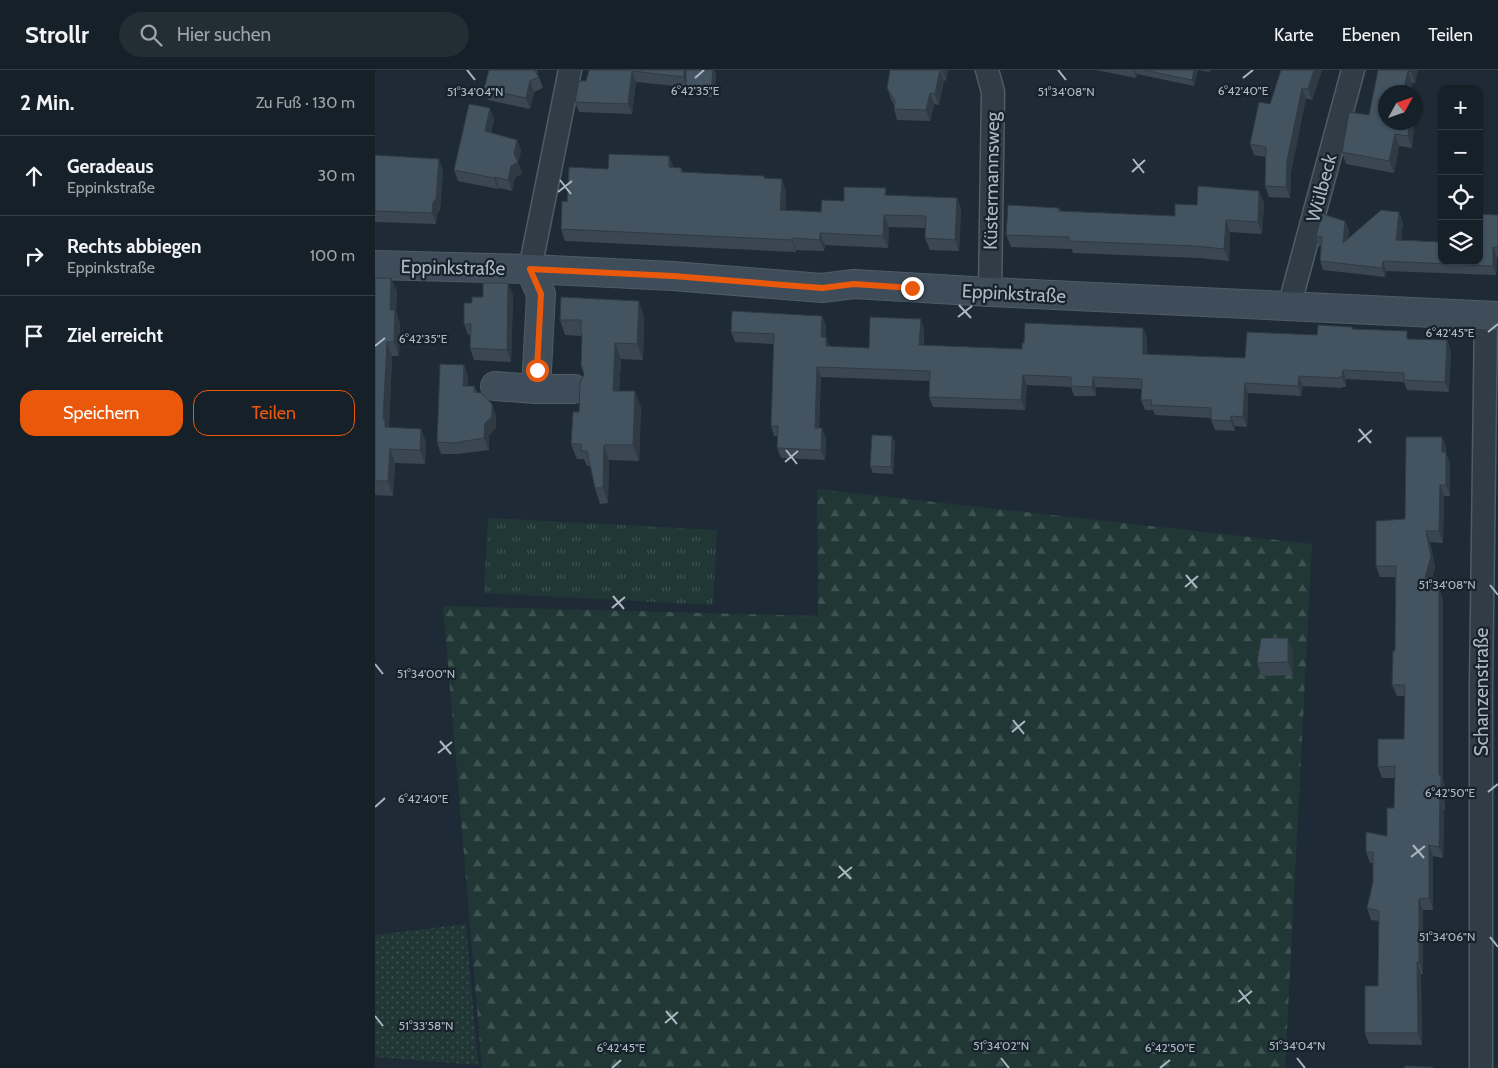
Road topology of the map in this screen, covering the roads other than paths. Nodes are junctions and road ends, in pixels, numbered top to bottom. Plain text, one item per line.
1 (570, 70) edge
2 (987, 70) edge
3 (1353, 70) edge
4 (375, 266) edge
5 (530, 269) junction
6 (990, 292) junction
7 (1289, 307) junction
8 (1492, 316) edge
9 (495, 386) dead end
10 (536, 389) junction
11 (574, 390) dead end
12 (1481, 1068) edge

1 - 5 street
2 - 6 street, Küstermannsweg
3 - 7 street, Wülbeck
4 - 5 street, Eppinkstraße
5 - 6 street, Eppinkstraße
5 - 10 street, Eppinkstraße
6 - 7 street, Eppinkstraße
7 - 8 street, Eppinkstraße
8 - 12 street, Schanzenstraße
9 - 10 street
10 - 11 street

